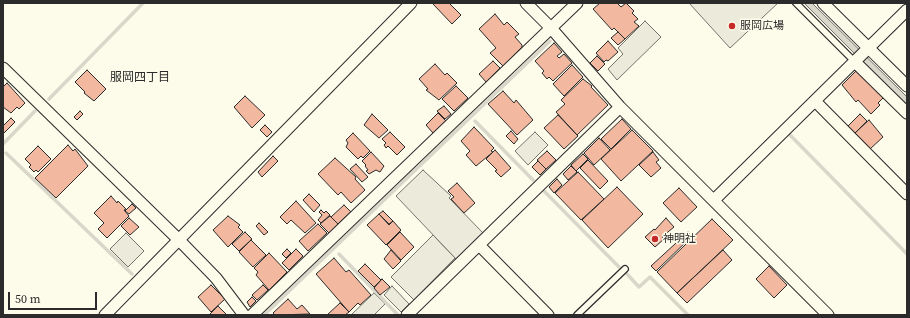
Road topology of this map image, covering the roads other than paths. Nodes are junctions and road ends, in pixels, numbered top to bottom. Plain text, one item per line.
1 (411, 3) edge
2 (526, 3) edge
3 (577, 3) edge
4 (796, 3) edge
5 (823, 3) edge
6 (907, 10) edge
7 (551, 28) junction
8 (869, 49) junction
9 (855, 62) junction
10 (3, 68) edge
11 (907, 86) edge
12 (815, 101) junction
13 (620, 107) junction
14 (907, 113) edge
15 (907, 194) edge
16 (714, 200) junction
17 (178, 239) junction
18 (479, 245) junction
19 (625, 269) dead end
20 (105, 315) edge
21 (244, 315) edge
22 (252, 315) edge
23 (408, 315) edge
24 (548, 315) edge
25 (577, 315) edge
26 (828, 315) edge

1 - 17 street
2 - 7 street
3 - 7 street
4 - 9 lane
5 - 8 street
6 - 8 street
7 - 13 street
7 - 22 street
8 - 9 street
8 - 11 street
9 - 12 street
9 - 14 street
10 - 17 street
12 - 15 street
12 - 16 street
13 - 16 street
13 - 18 street
16 - 26 street
17 - 20 street
17 - 21 street
18 - 23 street
18 - 24 street
19 - 25 lane

